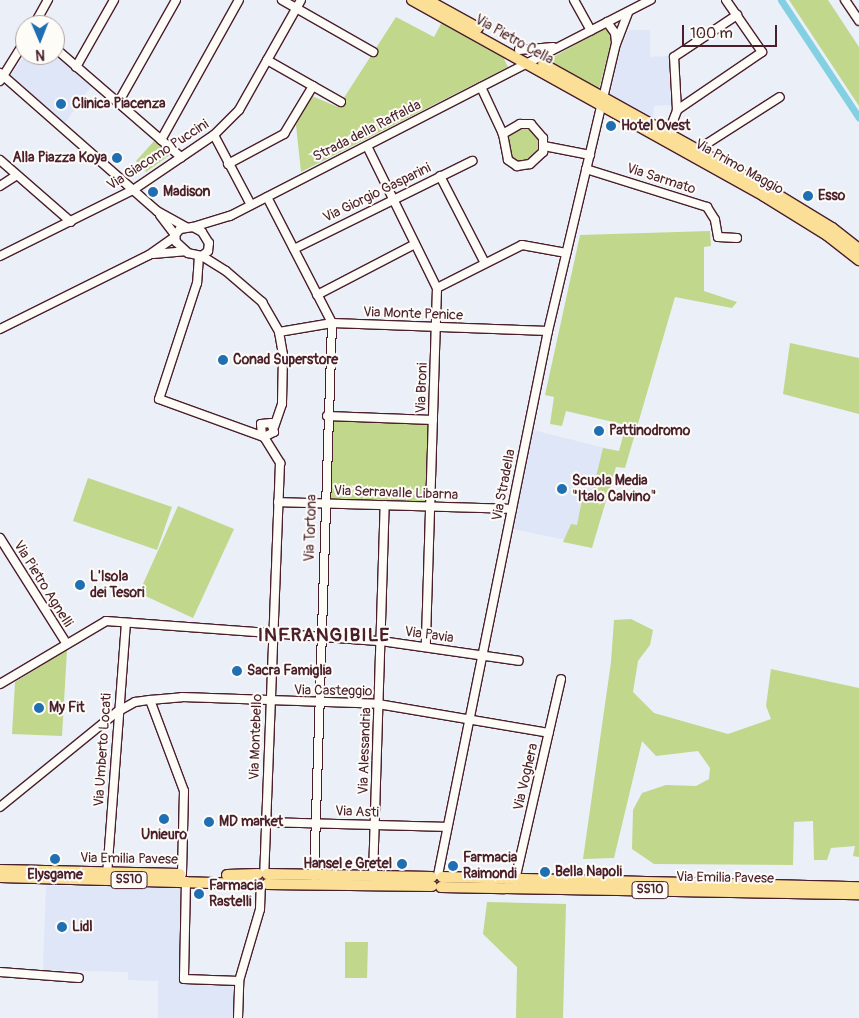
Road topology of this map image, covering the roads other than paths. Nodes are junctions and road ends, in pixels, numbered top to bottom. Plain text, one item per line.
1 (48, 0) edge
2 (114, 0) edge
3 (176, 0) edge
4 (239, 0) edge
5 (282, 0) edge
6 (301, 0) edge
7 (412, 0) edge
8 (427, 0) edge
9 (574, 0) edge
10 (651, 0) edge
11 (726, 0) edge
12 (845, 0) edge
13 (296, 8) junction
14 (628, 12) junction
15 (40, 15) edge
16 (736, 15) junction
17 (858, 17) edge
18 (607, 22) junction
19 (591, 31) junction
20 (567, 43) junction
21 (616, 44) junction
22 (514, 51) junction
23 (373, 52) dead end
24 (15, 56) edge
25 (65, 57) edge
26 (267, 60) junction
27 (532, 61) junction
28 (76, 67) junction
29 (509, 73) junction
30 (1, 77) edge
31 (313, 86) junction
32 (481, 87) junction
33 (780, 97) dead end
34 (603, 101) junction
35 (341, 102) dead end
36 (118, 103) junction
37 (677, 110) junction
38 (503, 134) junction
39 (668, 134) junction
40 (214, 135) junction
41 (161, 140) junction
42 (367, 146) junction
43 (544, 146) junction
44 (697, 150) junction
45 (590, 155) junction
46 (181, 157) junction
47 (0, 160) edge
48 (472, 161) dead end
49 (228, 164) junction
50 (586, 169) junction
51 (17, 175) junction
52 (440, 176) junction
53 (0, 186) edge
54 (133, 190) junction
55 (267, 197) junction
56 (393, 200) junction
57 (251, 205) junction
58 (157, 211) junction
59 (71, 222) junction
60 (214, 223) junction
61 (189, 227) junction
62 (175, 236) junction
63 (737, 238) dead end
64 (208, 242) junction
65 (414, 244) junction
66 (294, 249) junction
67 (859, 249) edge
68 (187, 252) junction
69 (566, 254) junction
70 (149, 255) junction
71 (0, 256) edge
72 (200, 256) junction
73 (859, 260) edge
74 (485, 263) junction
75 (198, 270) junction
76 (226, 270) junction
77 (437, 288) junction
78 (317, 295) junction
79 (332, 323) junction
80 (437, 327) junction
81 (0, 329) edge
82 (548, 331) junction
83 (279, 332) junction
84 (280, 413) junction
85 (327, 416) junction
86 (434, 420) junction
87 (267, 422) junction
88 (259, 426) junction
89 (246, 430) junction
90 (273, 431) junction
91 (263, 436) junction
92 (276, 453) junction
93 (278, 502) junction
94 (324, 503) junction
95 (385, 505) junction
96 (430, 506) junction
97 (512, 509) junction
98 (0, 538) edge
99 (126, 623) junction
100 (272, 634) junction
101 (320, 637) junction
102 (381, 641) junction
103 (66, 643) junction
104 (426, 647) junction
105 (482, 655) junction
106 (519, 661) dead end
107 (561, 679) dead end
108 (0, 684) edge
109 (150, 700) junction
110 (270, 701) junction
111 (318, 703) junction
112 (378, 704) junction
113 (117, 712) junction
114 (469, 720) junction
115 (549, 733) junction
116 (0, 807) edge
117 (266, 822) junction
118 (313, 823) junction
119 (375, 825) junction
120 (446, 827) junction
121 (0, 870) edge
122 (107, 875) junction
123 (314, 876) junction
124 (0, 877) edge
125 (184, 877) junction
126 (373, 877) junction
127 (263, 879) junction
128 (515, 880) junction
129 (437, 881) junction
130 (859, 887) edge
131 (859, 894) edge
132 (0, 972) edge
133 (79, 978) dead end
134 (239, 981) junction
135 (238, 1018) edge

1 - 15 street
2 - 28 street
3 - 36 street
4 - 41 street
5 - 13 street
6 - 13 street, Via Giacomo Puccini
7 - 22 main road, Via Pietro Cella
8 - 22 main road, Via Pietro Cella
9 - 19 street
10 - 14 street
11 - 16 street
12 - 17 street
13 - 23 street
13 - 26 street, Via Giacomo Puccini
14 - 18 street
14 - 21 street, Via Stradella
16 - 37 street
16 - 37 street
18 - 19 street
18 - 21 street
19 - 20 street
20 - 22 street
20 - 27 street, Strada della Raffalda
21 - 34 street, Via Stradella
22 - 27 main road, Via Pietro Cella
22 - 29 street
24 - 30 street
25 - 28 street
26 - 31 street
26 - 40 street, Via Giacomo Puccini
27 - 29 street, Strada della Raffalda
27 - 34 main road, Via Pietro Cella
28 - 36 street
29 - 32 street, Strada della Raffalda
30 - 54 street
31 - 35 street
31 - 49 street
32 - 38 street
32 - 42 street, Strada della Raffalda
33 - 44 street, Via Primo Maggio
34 - 39 main road, Via Primo Maggio
34 - 45 street, Via Stradella
34 - 73 main road, Via Primo Maggio
36 - 41 street
37 - 39 street
38 - 43 street
38 - 43 street
39 - 44 main road, Via Primo Maggio
40 - 46 street, Via Giacomo Puccini
40 - 49 street
41 - 46 street
42 - 55 street, Strada della Raffalda
42 - 56 street, Via Broni
43 - 45 street
44 - 67 main road, Via Primo Maggio
45 - 50 street, Via Stradella
46 - 54 street, Via Giacomo Puccini
47 - 51 street
48 - 52 street, Via Giorgio Gasparini
49 - 57 street
50 - 63 street, Via Sarmato
50 - 69 street, Via Stradella
51 - 53 street
51 - 59 street
52 - 56 street, Via Giorgio Gasparini
52 - 74 street
54 - 58 street
54 - 59 street, Via Giacomo Puccini
55 - 57 street, Strada della Raffalda
55 - 66 street
56 - 65 street, Via Broni
56 - 66 street, Via Giorgio Gasparini
57 - 60 street, Strada della Raffalda
58 - 61 street
58 - 62 street
59 - 71 street, Via Giacomo Puccini
60 - 61 street, Strada della Raffalda
60 - 64 street
61 - 62 street, Strada della Raffalda
61 - 64 street
62 - 68 street
62 - 70 street, Strada della Raffalda
64 - 72 street
64 - 76 street
65 - 77 street, Via Broni
65 - 78 street
66 - 78 street
68 - 70 street, Strada della Raffalda
68 - 72 street, Strada della Raffalda
68 - 75 street
69 - 74 street
69 - 82 street, Via Stradella
70 - 81 street, Strada della Raffalda
72 - 75 street
72 - 76 street
74 - 77 street
75 - 89 street
76 - 83 street
77 - 80 street, Via Broni
78 - 79 street
79 - 80 street, Via Monte Penice
79 - 83 street, Via Monte Penice
79 - 85 street, Via Tortona
80 - 82 street, Via Monte Penice
80 - 86 street, Via Broni
82 - 97 street, Via Stradella
83 - 84 street
84 - 87 street
84 - 90 street
85 - 86 street
85 - 94 street, Via Tortona
86 - 96 street, Via Broni
87 - 88 street
87 - 90 street
88 - 89 street
88 - 91 street
89 - 91 street
90 - 91 street
90 - 92 street, Via Montebello
91 - 92 street, Via Montebello
92 - 93 street, Via Montebello
93 - 94 street, Via Serravalle Libarna
93 - 100 street, Via Montebello
94 - 95 street, Via Serravalle Libarna
94 - 101 street, Via Tortona
95 - 96 street, Via Serravalle Libarna
95 - 102 street, Via Alessandria
96 - 97 street, Via Serravalle Libarna
96 - 104 street, Via Broni
97 - 105 street, Via Stradella
98 - 103 street, Via Pietro Agnelli
99 - 100 street, Via Pavia
99 - 103 street, Via Pavia
99 - 113 street, Via Umberto Locati
100 - 101 street, Via Pavia
100 - 110 street, Via Montebello
101 - 102 street, Via Pavia
101 - 111 street, Via Tortona
102 - 104 street, Via Pavia
102 - 112 street, Via Alessandria
103 - 108 street, Via Pavia
104 - 105 street, Via Pavia
105 - 106 street, Via Pavia
105 - 114 street, Via Stradella
107 - 115 street, Via Voghera
109 - 110 street, Via Casteggio
109 - 113 street, Via Casteggio
109 - 125 street
110 - 111 street, Via Casteggio
110 - 117 street, Via Montebello
111 - 112 street, Via Casteggio
111 - 118 street, Via Tortona
112 - 114 street, Via Casteggio
112 - 119 street, Via Alessandria
113 - 116 street, Via Casteggio
113 - 122 street, Via Umberto Locati
114 - 115 street, Via Casteggio
114 - 120 street, Via Stradella
115 - 128 street, Via Voghera
117 - 118 street, Via Asti
117 - 127 street, Via Montebello
118 - 119 street, Via Asti
118 - 123 street, Via Tortona
119 - 120 street, Via Asti
119 - 126 street, Via Alessandria
120 - 129 street, Via Stradella
121 - 122 main road, Via Emilia Pavese / SS10
122 - 124 main road, Via Emilia Pavese / SS10
122 - 125 main road, Via Emilia Pavese / SS10
123 - 126 main road, Via Emilia Pavese / SS10
123 - 127 main road, Via Emilia Pavese / SS10
125 - 127 main road, Via Emilia Pavese / SS10
125 - 134 street
126 - 129 main road, Via Emilia Pavese / SS10
127 - 129 main road, Via Emilia Pavese / SS10
127 - 134 street, Via Montebello
128 - 129 main road, Via Emilia Pavese / SS10
128 - 130 main road, Via Emilia Pavese / SS10
129 - 131 main road, Via Emilia Pavese / SS10
132 - 133 street
134 - 135 street, Via Montebello

